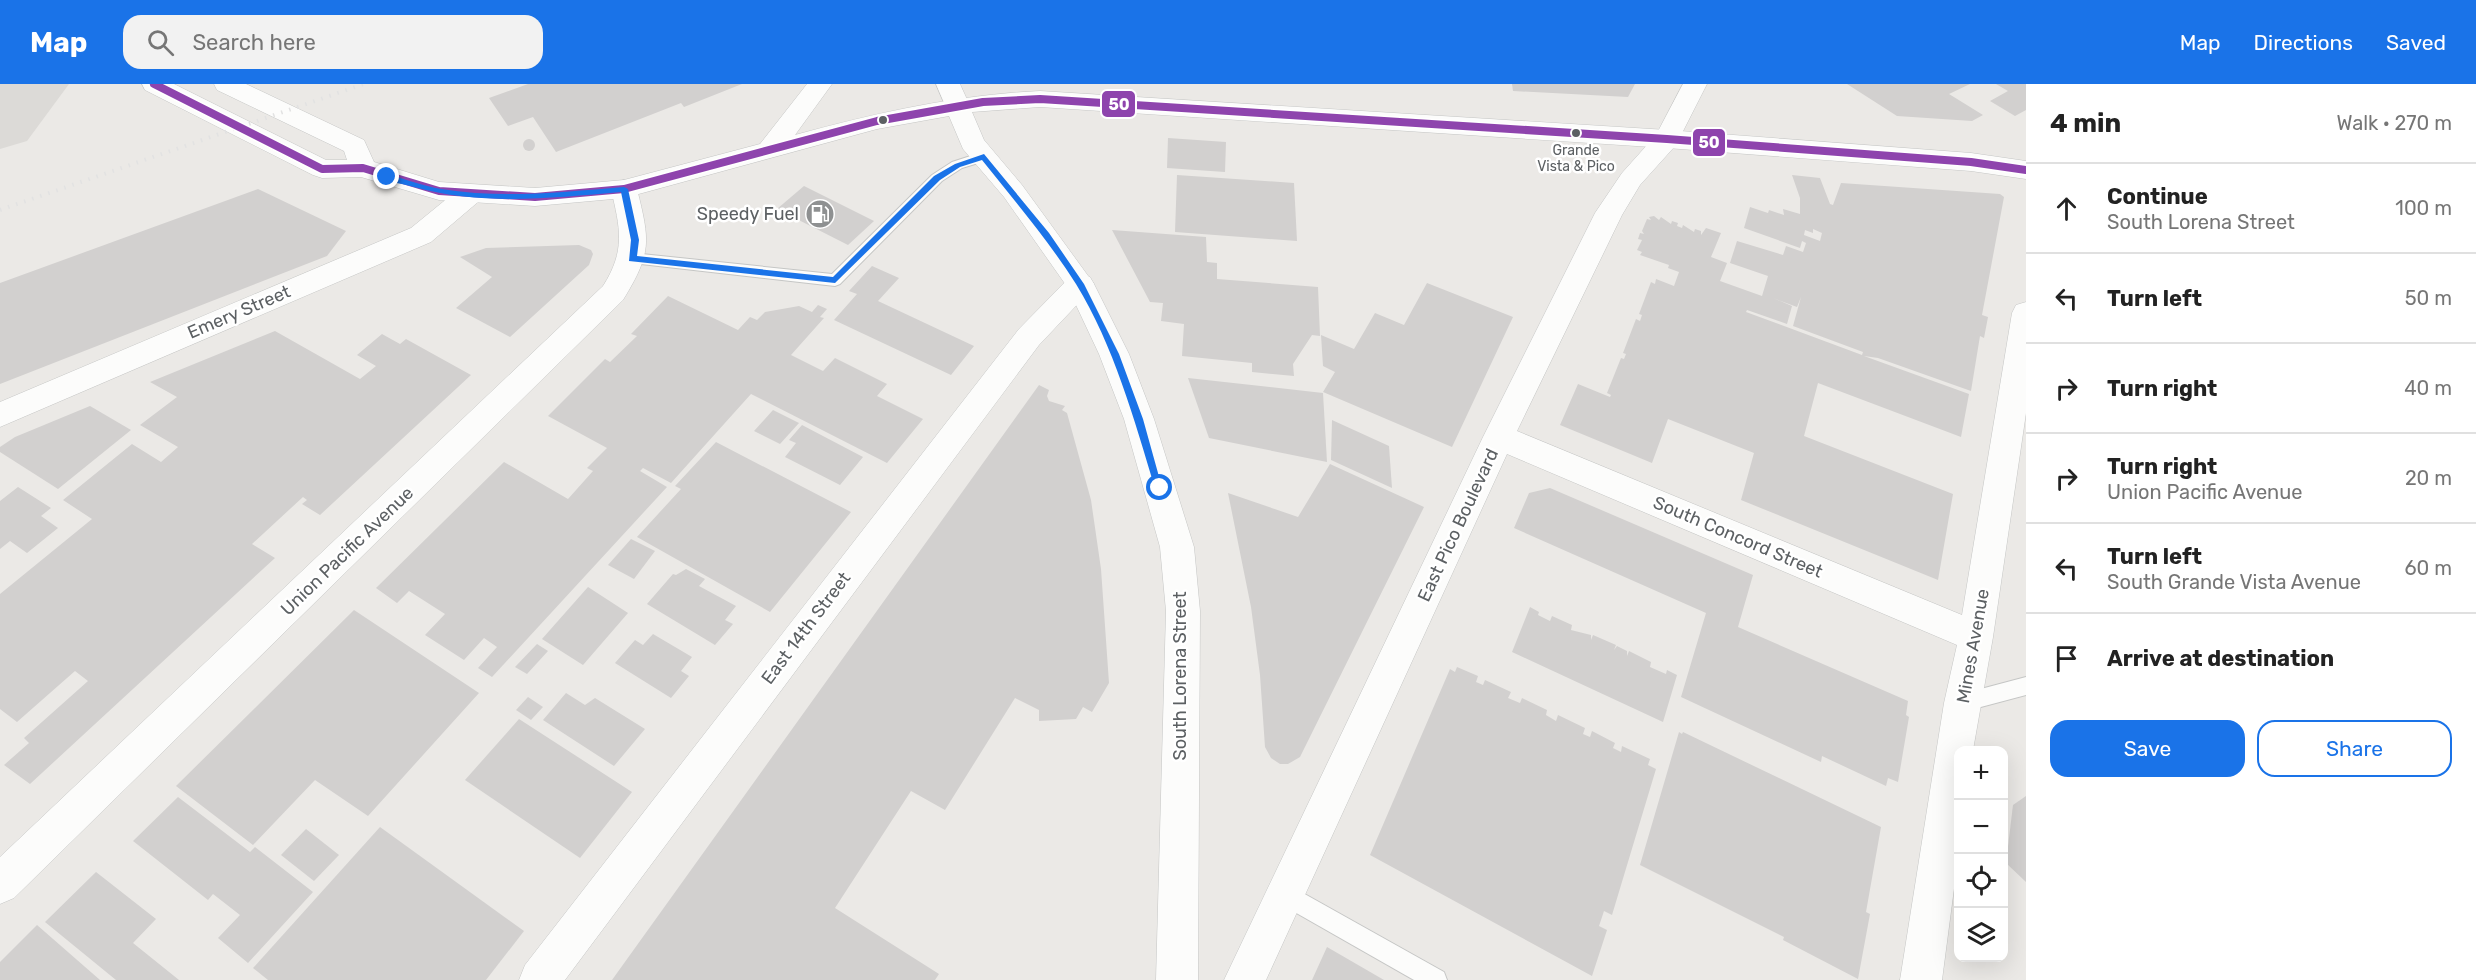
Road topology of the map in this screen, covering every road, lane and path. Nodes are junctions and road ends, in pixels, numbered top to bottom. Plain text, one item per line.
1 (154, 84) edge
2 (226, 84) edge
3 (820, 84) edge
4 (1695, 84) edge
5 (953, 95) edge
6 (1667, 139) junction
7 (769, 150) junction
8 (984, 157) junction
9 (363, 168) junction
10 (2026, 170) edge
11 (624, 189) junction
12 (469, 195) junction
13 (632, 258) junction
14 (1080, 284) junction
15 (2026, 313) edge
16 (0, 415) edge
17 (1499, 437) junction
18 (1976, 637) junction
19 (2026, 686) edge
20 (1962, 703) junction
21 (0, 884) edge
22 (1285, 894) junction
23 (1921, 979) edge
24 (540, 980) edge
25 (1177, 980) edge
26 (1245, 980) edge
27 (1436, 980) edge

1 - 9 street
2 - 9 street
3 - 7 street
4 - 6 street, East Pico Boulevard
5 - 6 street
5 - 7 street
5 - 8 street, South Lorena Street
6 - 10 street
6 - 17 street, East Pico Boulevard
7 - 11 street
8 - 13 lane
8 - 14 street, South Lorena Street
9 - 12 street
11 - 12 street
11 - 13 street, Union Pacific Avenue
12 - 16 street, Emery Street
13 - 21 street, Union Pacific Avenue
14 - 24 street, East 14th Street
14 - 25 street, South Lorena Street
15 - 18 street, Mines Avenue
17 - 18 street, South Concord Street
17 - 22 street, East Pico Boulevard
18 - 20 street, Mines Avenue
19 - 20 lane
20 - 23 street, Mines Avenue
22 - 26 street, East Pico Boulevard
22 - 27 lane

